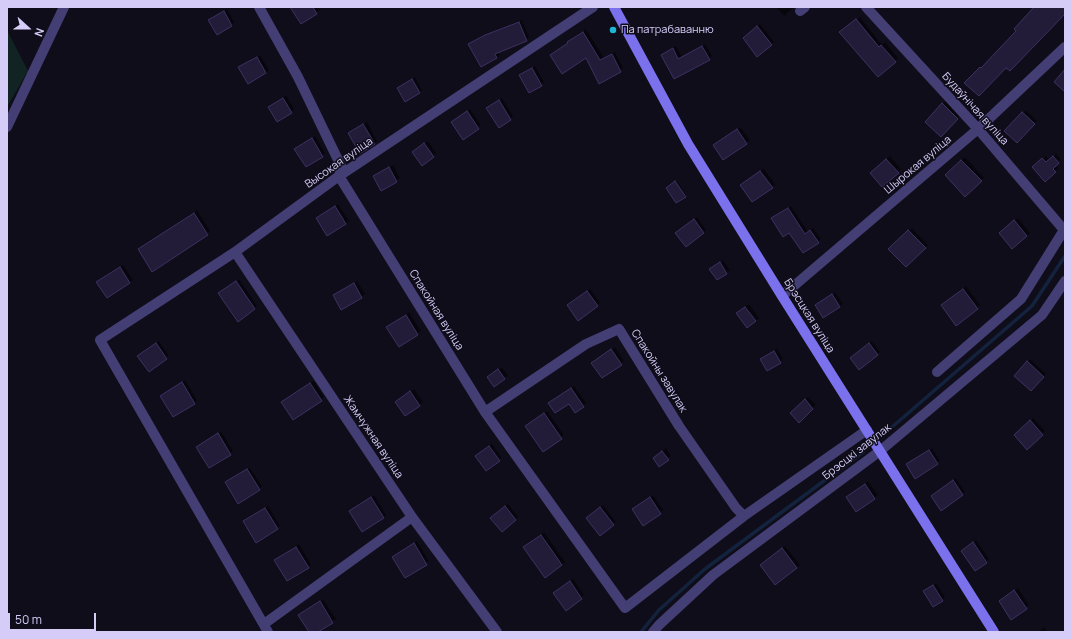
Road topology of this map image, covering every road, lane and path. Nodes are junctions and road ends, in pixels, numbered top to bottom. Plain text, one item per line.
1 (64, 7) edge
2 (259, 7) edge
3 (593, 7) edge
4 (614, 7) edge
5 (866, 7) edge
6 (1065, 47) edge
7 (7, 127) edge
8 (978, 129) junction
9 (339, 176) junction
10 (1064, 230) edge
11 (235, 252) junction
12 (1065, 281) edge
13 (782, 296) junction
14 (937, 372) dead end
15 (485, 412) junction
16 (867, 430) junction
17 (880, 451) junction
18 (744, 516) junction
19 (412, 517) junction
20 (266, 628) edge
21 (497, 632) edge
22 (653, 632) edge
23 (994, 632) edge

1 - 7 street
2 - 9 street, Спакойная вуліца
3 - 9 street, Высокая вуліца
4 - 13 street, Брэсцкая вуліца
5 - 8 street, Будаўнічая вуліца
6 - 8 street, Шырокая вуліца
8 - 10 street, Будаўнічая вуліца
8 - 13 street, Шырокая вуліца
9 - 11 street, Высокая вуліца
9 - 15 street, Спакойная вуліца
10 - 14 street
11 - 19 street, Жамчужная вуліца
11 - 20 street, Высокая вуліца
12 - 17 street, Брэсцкі завулак
13 - 16 street, Брэсцкая вуліца
15 - 18 street, Спакойны завулак
15 - 18 street, Спакойная вуліца
16 - 17 street, Брэсцкая вуліца
16 - 18 street
17 - 22 street, Брэсцкі завулак
17 - 23 street, Брэсцкая вуліца
19 - 20 street
19 - 21 street, Жамчужная вуліца

